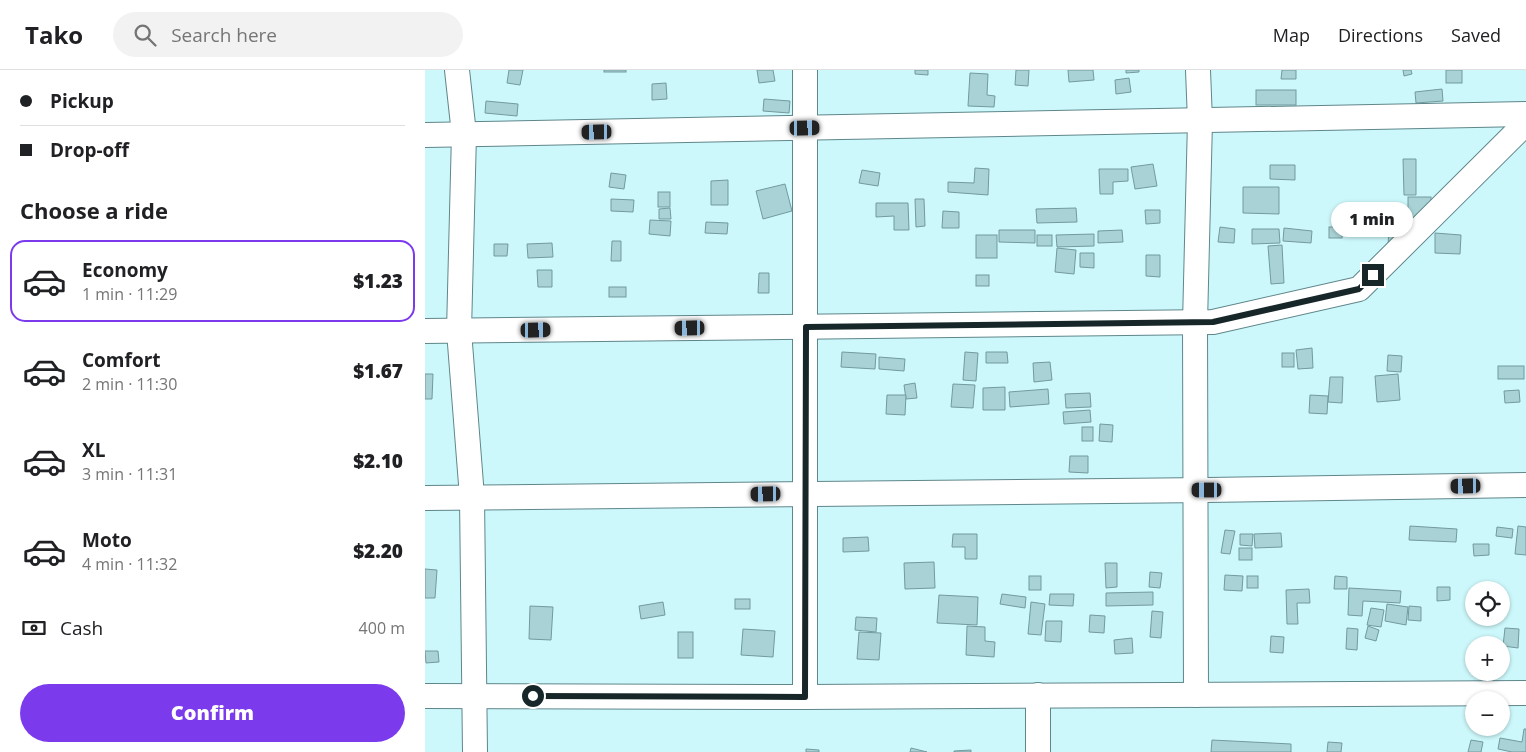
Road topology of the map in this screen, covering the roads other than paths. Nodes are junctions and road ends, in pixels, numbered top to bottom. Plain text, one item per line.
1 (457, 70) edge
2 (805, 70) edge
3 (1198, 70) edge
4 (1526, 114) edge
5 (1201, 121) junction
6 (1526, 122) edge
7 (805, 128) junction
8 (464, 134) junction
9 (425, 135) edge
10 (1195, 323) junction
11 (806, 327) junction
12 (425, 331) edge
13 (459, 331) junction
14 (1526, 485) edge
15 (1195, 490) junction
16 (806, 494) junction
17 (472, 497) junction
18 (425, 498) edge
19 (1526, 693) edge
20 (474, 695) junction
21 (1039, 695) junction
22 (1196, 695) junction
23 (425, 696) edge
24 (805, 697) junction
25 (475, 752) edge
26 (1038, 752) edge

1 - 8 street
2 - 7 street
3 - 5 street
4 - 5 street
5 - 7 street
5 - 10 street
6 - 10 street
7 - 8 street
7 - 11 street
8 - 9 street
8 - 13 street
10 - 11 street
10 - 15 street
11 - 13 street
11 - 16 street
12 - 13 street
13 - 17 street
14 - 15 street
15 - 16 street
15 - 22 street
16 - 17 street
16 - 24 street
17 - 18 street
17 - 20 street
19 - 22 street
20 - 23 street
20 - 24 street
20 - 25 street
21 - 22 street
21 - 24 street
21 - 26 street

